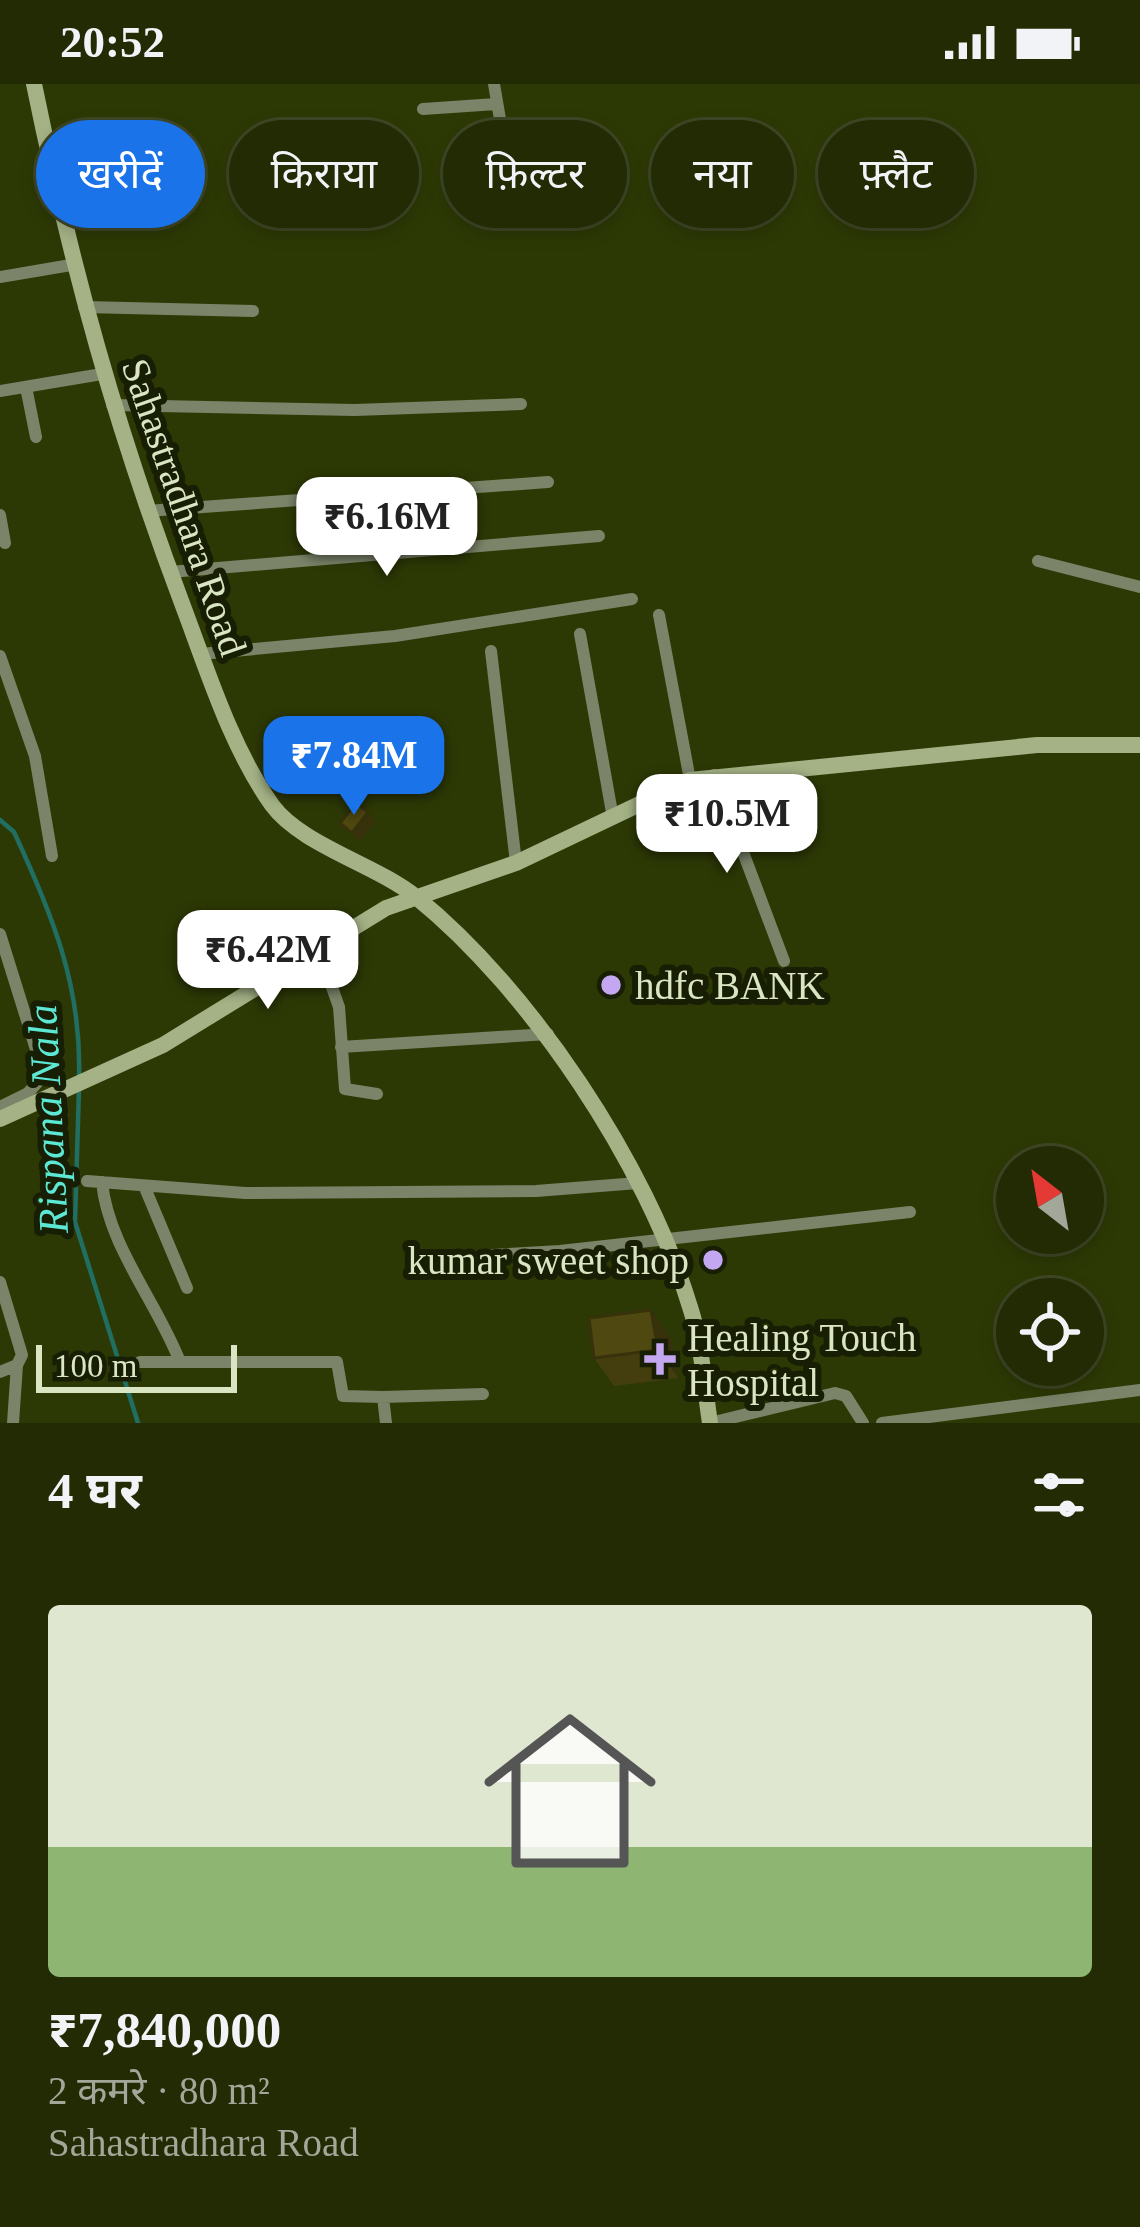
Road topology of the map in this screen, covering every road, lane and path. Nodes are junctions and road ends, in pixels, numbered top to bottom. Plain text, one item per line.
1 (34, 84) edge
2 (494, 84) edge
3 (496, 104) junction
4 (423, 110) dead end
5 (499, 120) edge
6 (71, 265) junction
7 (0, 277) edge
8 (83, 307) junction
9 (253, 311) dead end
10 (102, 374) junction
11 (26, 387) junction
12 (0, 391) edge
13 (111, 404) junction
14 (521, 404) dead end
15 (36, 437) dead end
16 (548, 482) dead end
17 (147, 511) junction
18 (0, 515) edge
19 (599, 536) dead end
20 (5, 543) dead end
21 (1038, 561) dead end
22 (170, 572) junction
23 (1140, 587) edge
24 (632, 599) dead end
25 (659, 615) dead end
26 (580, 634) dead end
27 (490, 651) dead end
28 (201, 654) junction
29 (0, 656) edge
30 (1140, 745) edge
31 (714, 774) junction
32 (689, 780) junction
33 (613, 818) junction
34 (52, 856) dead end
35 (516, 862) junction
36 (416, 896) junction
37 (0, 934) edge
38 (318, 948) junction
39 (784, 961) dead end
40 (550, 1034) junction
41 (341, 1047) junction
42 (377, 1094) dead end
43 (0, 1107) edge
44 (0, 1119) edge
45 (638, 1183) junction
46 (146, 1188) junction
47 (910, 1212) dead end
48 (664, 1238) junction
49 (442, 1258) dead end
50 (0, 1282) edge
51 (187, 1288) dead end
52 (140, 1362) dead end
53 (180, 1362) junction
54 (17, 1365) junction
55 (0, 1372) edge
56 (1140, 1390) edge
57 (483, 1394) dead end
58 (383, 1397) junction
59 (13, 1423) edge
60 (386, 1423) edge
61 (710, 1423) edge
62 (863, 1423) edge
63 (881, 1423) edge

1 - 6 main road, Sahastradhara Road
2 - 3 street
3 - 4 street
3 - 5 street
6 - 7 street
6 - 8 main road, Sahastradhara Road
8 - 9 street
8 - 10 main road, Sahastradhara Road
10 - 11 street
10 - 13 main road, Sahastradhara Road
11 - 12 street
11 - 15 street
13 - 14 street
13 - 17 main road, Sahastradhara Road
16 - 17 street
17 - 22 main road, Sahastradhara Road
18 - 20 street
19 - 22 street
21 - 23 street
22 - 28 main road, Sahastradhara Road
24 - 28 street
25 - 32 street
26 - 33 street
27 - 35 street
28 - 36 main road, Sahastradhara Road
29 - 34 street
30 - 31 main road
31 - 32 main road
31 - 39 street
32 - 33 main road
33 - 35 main road
35 - 36 main road
36 - 38 main road
36 - 40 main road, Sahastradhara Road
37 - 43 street
38 - 41 street
38 - 44 main road
40 - 41 street
40 - 45 main road, Sahastradhara Road
41 - 42 street
45 - 46 street
45 - 48 main road, Sahastradhara Road
46 - 51 street
46 - 53 street
47 - 48 street
48 - 49 street
48 - 61 main road, Sahastradhara Road
50 - 54 street
52 - 53 street
53 - 58 street
54 - 55 street
54 - 59 street
56 - 63 street
57 - 58 street
58 - 60 street
61 - 62 street

